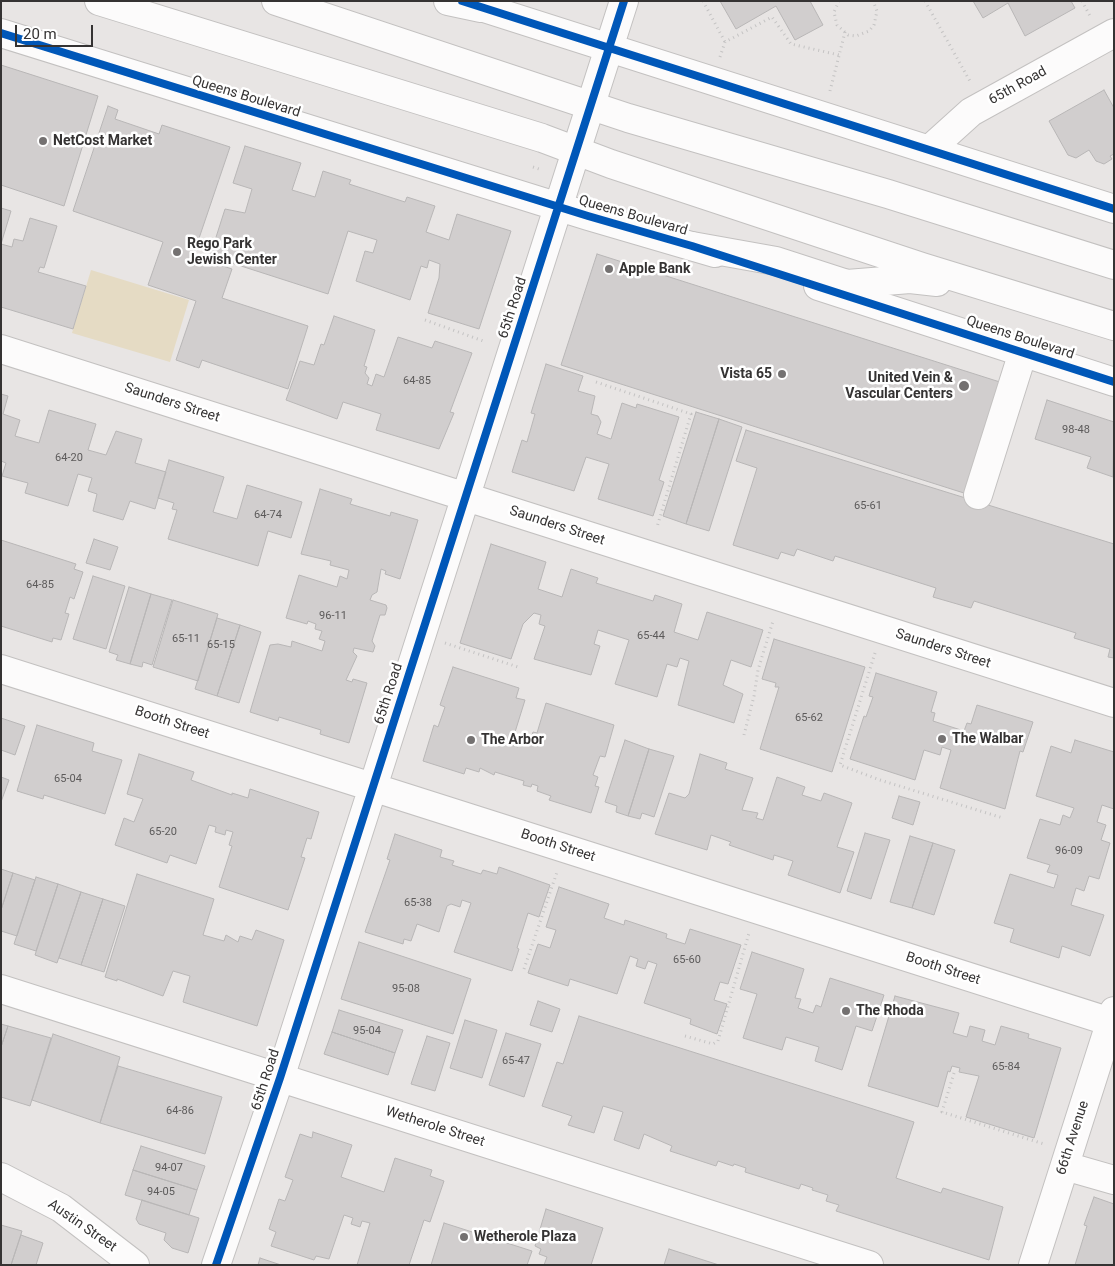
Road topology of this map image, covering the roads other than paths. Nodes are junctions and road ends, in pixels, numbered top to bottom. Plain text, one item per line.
1 (99, 1) edge
2 (276, 1) edge
3 (448, 1) edge
4 (624, 1) edge
5 (471, 4) edge
6 (1, 33) edge
7 (1114, 33) edge
8 (610, 47) junction
9 (584, 128) junction
10 (930, 150) junction
11 (559, 206) junction
12 (1114, 209) edge
13 (692, 246) junction
14 (1114, 265) edge
15 (989, 287) junction
16 (1114, 326) edge
17 (1, 349) edge
18 (1023, 352) junction
19 (1114, 382) edge
20 (978, 495) dead end
21 (465, 497) junction
22 (1, 669) edge
23 (1114, 703) edge
24 (373, 787) junction
25 (1, 989) edge
26 (1113, 1019) edge
27 (280, 1078) junction
28 (1065, 1166) junction
29 (1, 1176) edge
30 (1114, 1180) edge
31 (135, 1265) edge
32 (216, 1265) edge
33 (869, 1265) edge
34 (1033, 1265) edge

1 - 9 street
2 - 9 street
3 - 5 street
4 - 8 street, 65th Road
5 - 8 street
6 - 11 street, Queens Boulevard
7 - 10 street, 65th Road
8 - 9 street, 65th Road
8 - 10 street
9 - 11 street, 65th Road
9 - 14 street
9 - 15 street
10 - 12 street
11 - 13 street, Queens Boulevard
11 - 21 street, 65th Road
13 - 15 street
13 - 18 street, Queens Boulevard
15 - 16 street
17 - 21 street, Saunders Street
18 - 19 street, Queens Boulevard
18 - 20 street
21 - 23 street, Saunders Street
21 - 24 street, 65th Road
22 - 24 street, Booth Street
24 - 26 street, Booth Street
24 - 27 street, 65th Road
25 - 27 street, Wetherole Street
26 - 28 street, 66th Avenue
27 - 32 street, 65th Road
27 - 33 street, Wetherole Street
28 - 30 street
28 - 34 street, 66th Avenue
29 - 31 street, Austin Street

